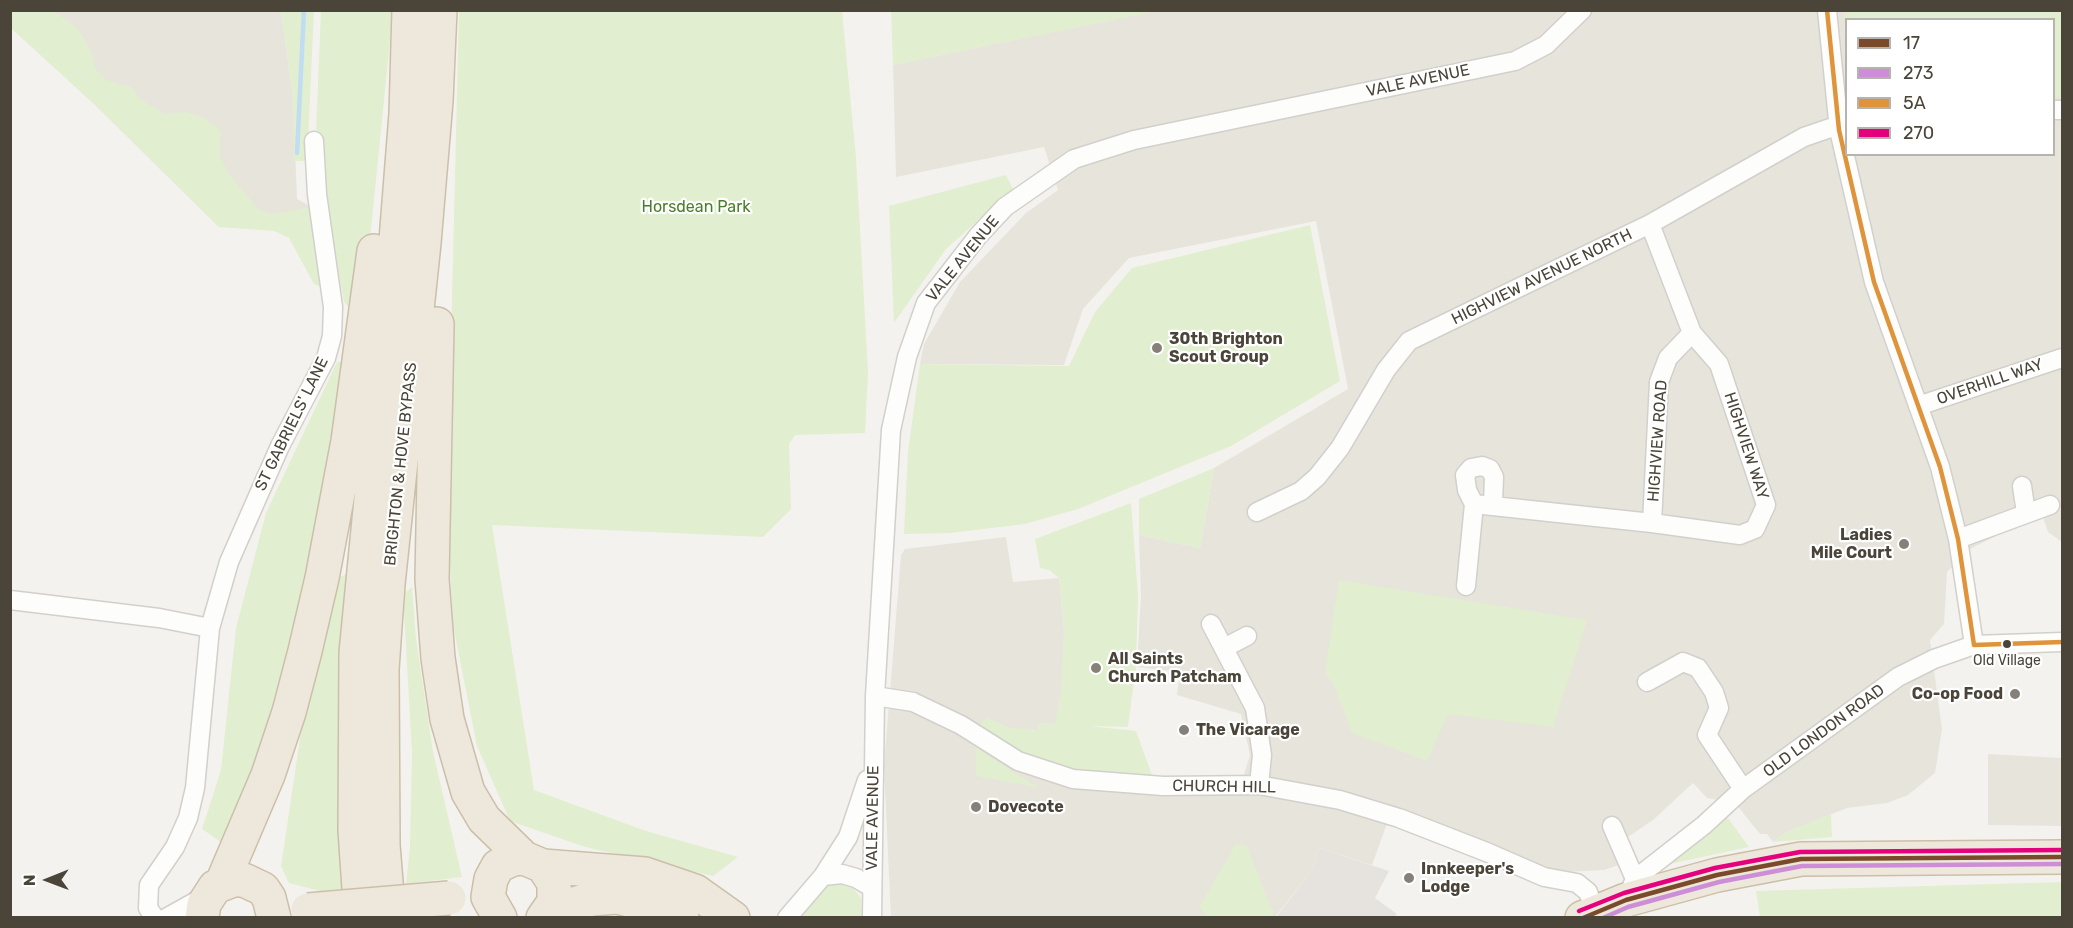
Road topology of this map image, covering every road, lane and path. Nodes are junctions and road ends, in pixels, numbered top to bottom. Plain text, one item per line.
1 (1582, 10) edge
2 (1827, 10) edge
3 (419, 12) edge
4 (436, 101) junction
5 (1841, 128) edge
6 (314, 141) dead end
7 (1845, 147) edge
8 (1847, 156) edge
9 (1650, 224) junction
10 (1692, 333) junction
11 (2062, 358) edge
12 (1918, 406) junction
13 (2022, 486) dead end
14 (1474, 504) junction
15 (1493, 504) junction
16 (2050, 505) dead end
17 (1257, 512) dead end
18 (2026, 513) junction
19 (1652, 523) junction
20 (1958, 539) junction
21 (1466, 586) dead end
22 (10, 600) edge
23 (1211, 624) dead end
24 (210, 628) junction
25 (1247, 636) dead end
26 (2062, 642) edge
27 (1974, 645) junction
28 (1224, 648) junction
29 (1647, 682) dead end
30 (875, 696) junction
31 (874, 749) junction
32 (1259, 785) junction
33 (1743, 789) junction
34 (1612, 826) dead end
35 (2062, 857) edge
36 (522, 863) junction
37 (823, 876) junction
38 (871, 887) junction
39 (1631, 889) junction
40 (211, 898) edge
41 (449, 898) junction
42 (286, 911) edge
43 (1589, 914) edge
44 (557, 916) edge
45 (787, 917) edge
46 (155, 918) edge
47 (166, 918) edge
48 (361, 918) edge
49 (388, 918) edge
50 (498, 918) edge
51 (682, 918) edge
52 (733, 918) edge
53 (773, 918) edge
54 (872, 918) edge

1 - 30 street, VALE AVENUE
2 - 5 street
3 - 4 highway, BRIGHTON & HOVE BYPASS
3 - 40 highway
3 - 48 highway, BRIGHTON & HOVE BYPASS
4 - 36 highway
4 - 49 highway, BRIGHTON & HOVE BYPASS
5 - 7 street
5 - 9 street, HIGHVIEW AVENUE NORTH
6 - 24 street, ST GABRIELS' LANE
8 - 12 street
9 - 10 street, HIGHVIEW WAY
9 - 17 street, HIGHVIEW AVENUE NORTH
10 - 19 street, HIGHVIEW ROAD
10 - 19 street, HIGHVIEW WAY
11 - 12 street, OVERHILL WAY
12 - 20 street
13 - 18 street
14 - 15 street, HIGHVIEW WAY
14 - 15 street
14 - 21 street
15 - 19 street, HIGHVIEW WAY
16 - 18 street
18 - 20 street
20 - 27 street
22 - 24 street
23 - 28 street
24 - 46 street, ST GABRIELS' LANE
25 - 28 street
26 - 27 street, OLD LONDON ROAD
27 - 33 street, OLD LONDON ROAD
28 - 32 street
29 - 33 street
30 - 31 street, VALE AVENUE
30 - 32 street, CHURCH HILL
31 - 37 street, VALE AVENUE
31 - 38 street, VALE AVENUE
32 - 43 street, CHURCH HILL
33 - 39 street, OLD LONDON ROAD
34 - 39 street
35 - 39 highway
36 - 41 highway
36 - 44 highway
36 - 50 highway
36 - 52 highway
37 - 38 street, VALE AVENUE
37 - 45 street, VALE AVENUE
38 - 54 street, VALE AVENUE
39 - 43 highway
40 - 42 highway
40 - 47 street
41 - 42 highway, bridge
41 - 50 highway
44 - 51 highway
45 - 53 street, VALE AVENUE

